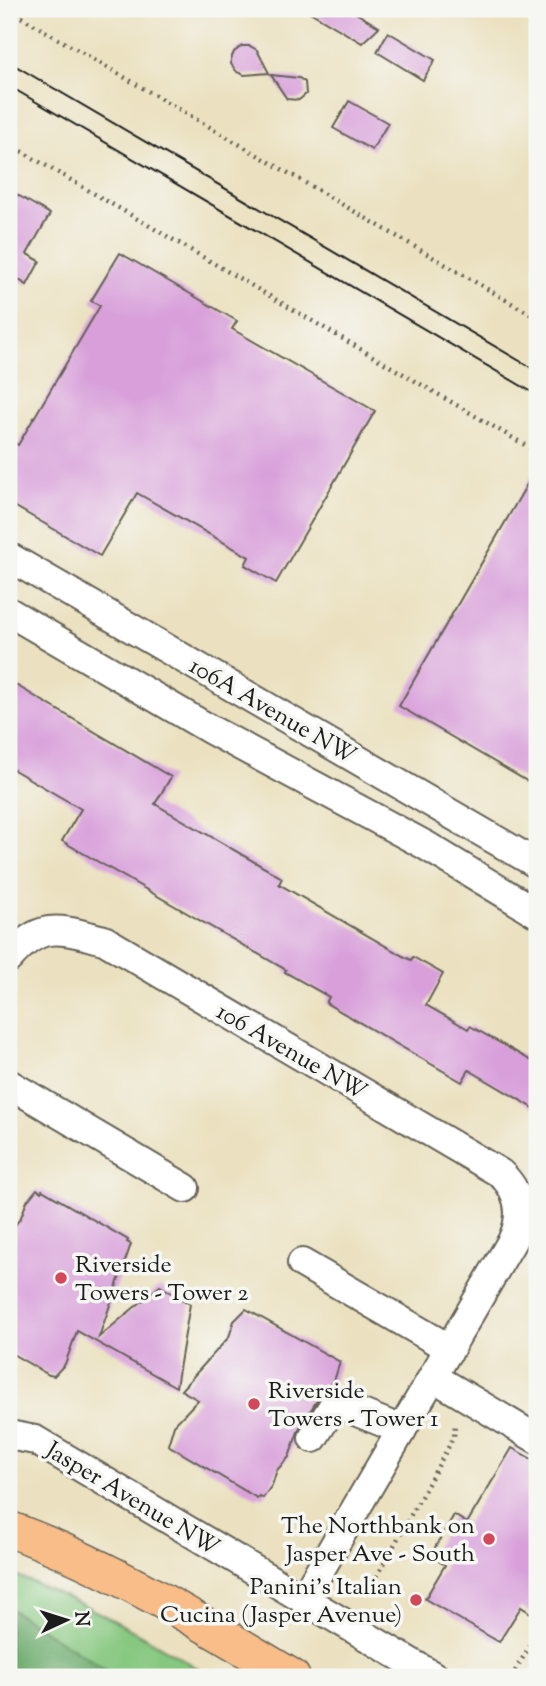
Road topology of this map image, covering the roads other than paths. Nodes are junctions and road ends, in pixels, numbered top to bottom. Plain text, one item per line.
1 (9, 557) edge
2 (9, 612) edge
3 (537, 864) edge
4 (537, 913) edge
5 (9, 958) edge
6 (9, 1084) edge
7 (185, 1188) dead end
8 (528, 1200) edge
9 (302, 1263) dead end
10 (450, 1349) junction
11 (433, 1377) junction
12 (402, 1430) junction
13 (9, 1435) edge
14 (313, 1438) dead end
15 (537, 1439) edge
16 (9, 1529) edge
17 (303, 1599) junction
18 (292, 1677) edge
19 (435, 1677) edge

1 - 3 street, 106A Avenue NW
2 - 4 street
5 - 8 street, 106 Avenue NW
6 - 7 street
8 - 10 street
9 - 10 street
10 - 11 street
11 - 12 street
11 - 15 street
12 - 14 street
12 - 17 street
13 - 17 street, Jasper Avenue NW
16 - 18 main road
17 - 19 street, Jasper Avenue NW

